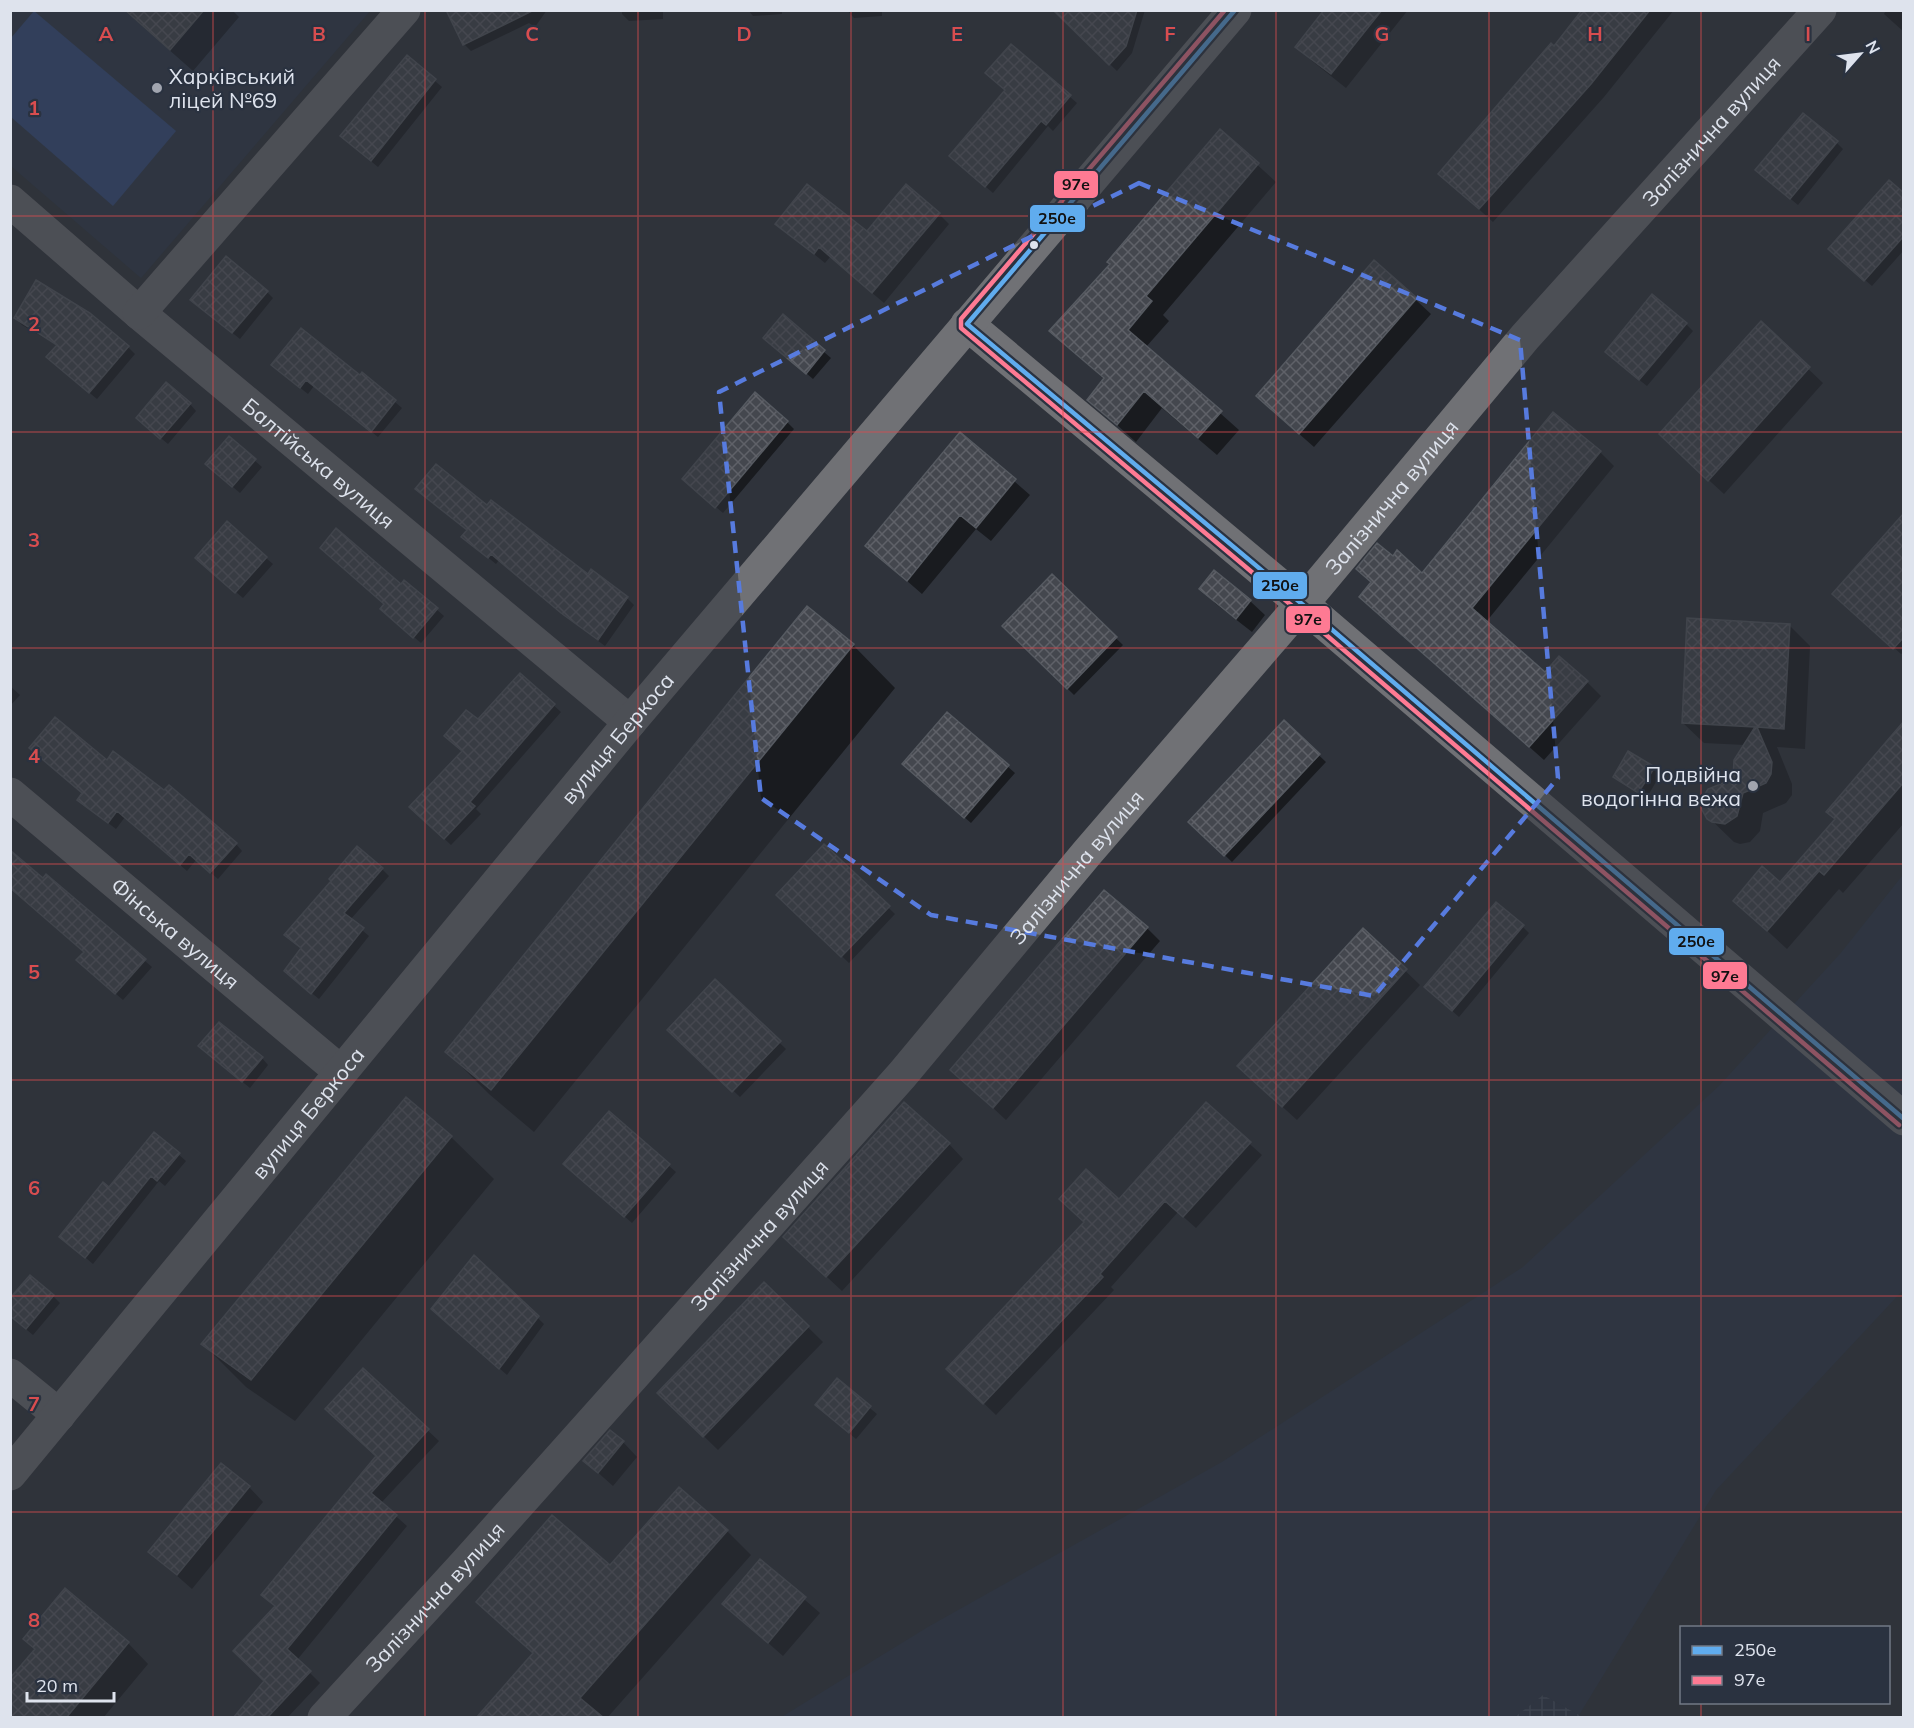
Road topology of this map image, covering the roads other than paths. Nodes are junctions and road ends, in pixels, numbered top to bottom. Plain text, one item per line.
1 (404, 10) edge
2 (1235, 10) edge
3 (1820, 10) edge
4 (10, 201) edge
5 (139, 313) junction
6 (968, 324) junction
7 (1302, 604) junction
8 (630, 722) junction
9 (10, 794) edge
10 (341, 1072) junction
11 (1904, 1119) edge
12 (10, 1375) edge
13 (59, 1415) junction
14 (10, 1474) edge
15 (324, 1718) edge

1 - 5 street
2 - 6 street, вулиця Беркоса
3 - 7 street, Залізнична вулиця
4 - 5 street, Балтійська вулиця
5 - 8 street, Балтійська вулиця
6 - 7 street
6 - 8 street, вулиця Беркоса
7 - 11 street
7 - 15 street, Залізнична вулиця
8 - 10 street, вулиця Беркоса
9 - 10 street, Фінська вулиця
10 - 13 street, вулиця Беркоса
12 - 13 street
13 - 14 street, вулиця Беркоса

